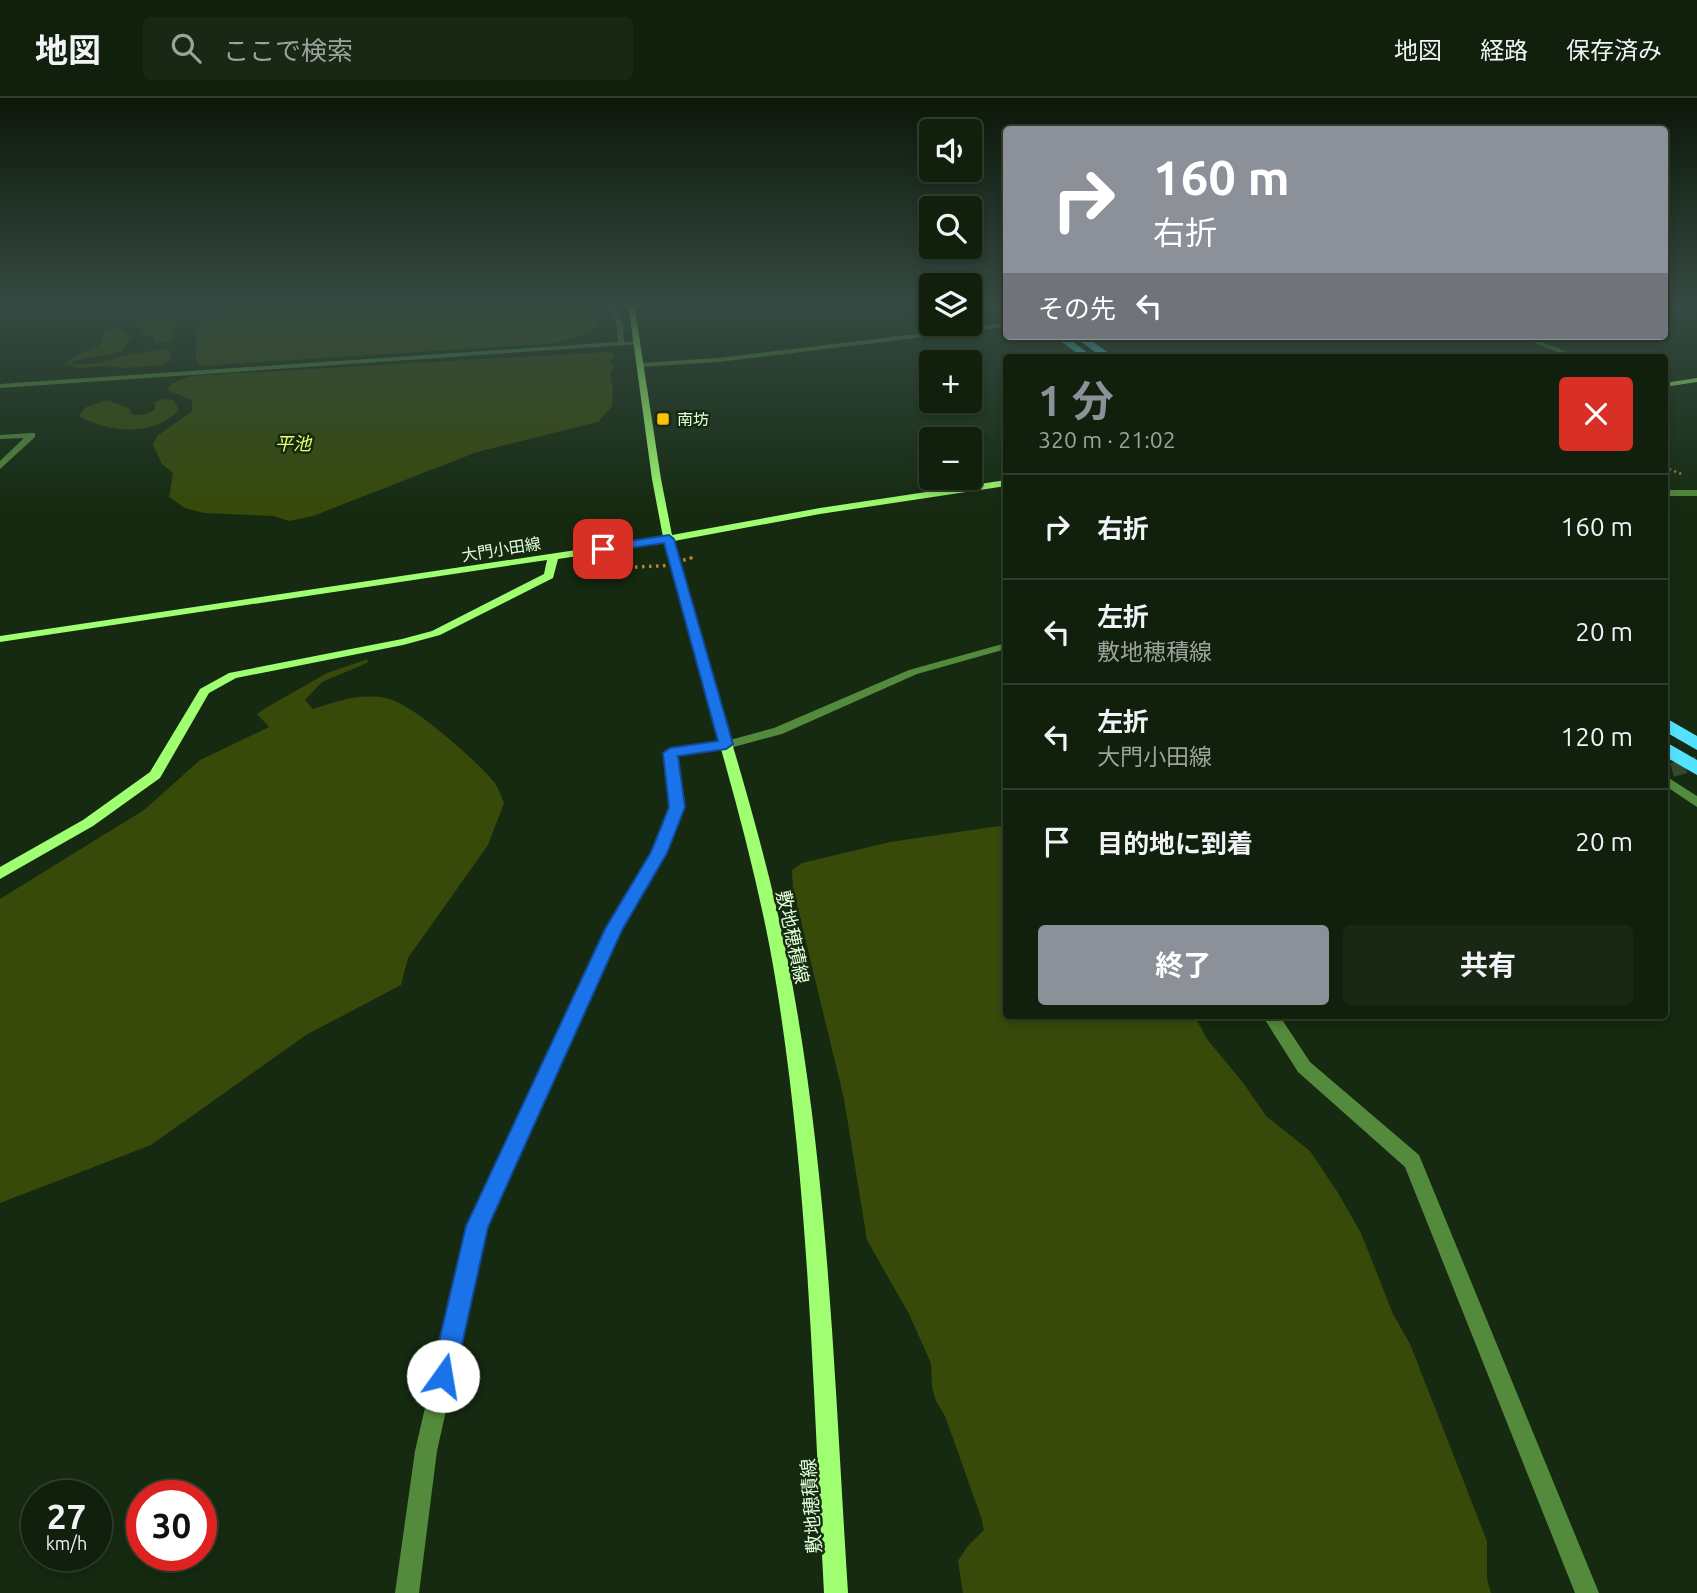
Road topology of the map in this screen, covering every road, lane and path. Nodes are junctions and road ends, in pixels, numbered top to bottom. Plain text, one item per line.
1 (200, 373) edge
2 (642, 373) edge
3 (1697, 380) edge
4 (1668, 384) edge
5 (0, 386) edge
6 (0, 437) edge
7 (0, 466) edge
8 (1003, 483) edge
9 (1697, 493) edge
10 (1668, 494) edge
11 (669, 539) junction
12 (553, 556) junction
13 (690, 556) dead end
14 (635, 567) dead end
15 (0, 639) edge
16 (1003, 647) edge
17 (1668, 726) edge
18 (726, 744) junction
19 (1697, 744) edge
20 (1668, 750) edge
21 (1697, 769) edge
22 (1668, 774) edge
23 (1697, 802) edge
24 (0, 874) edge
25 (1273, 1019) edge
26 (407, 1593) edge
27 (836, 1593) edge
28 (1587, 1593) edge

1 - 5 street
2 - 11 main road, 敷地穂積線
3 - 4 main road
6 - 7 street
8 - 11 main road, 大門小田線
9 - 10 street
11 - 12 main road, 大門小田線
11 - 18 main road, 敷地穂積線
12 - 15 main road, 大門小田線
12 - 24 main road
13 - 14 path, bridge
16 - 18 street
17 - 19 highway
18 - 26 street
18 - 27 main road, 敷地穂積線
20 - 21 highway
22 - 23 street
25 - 28 street

